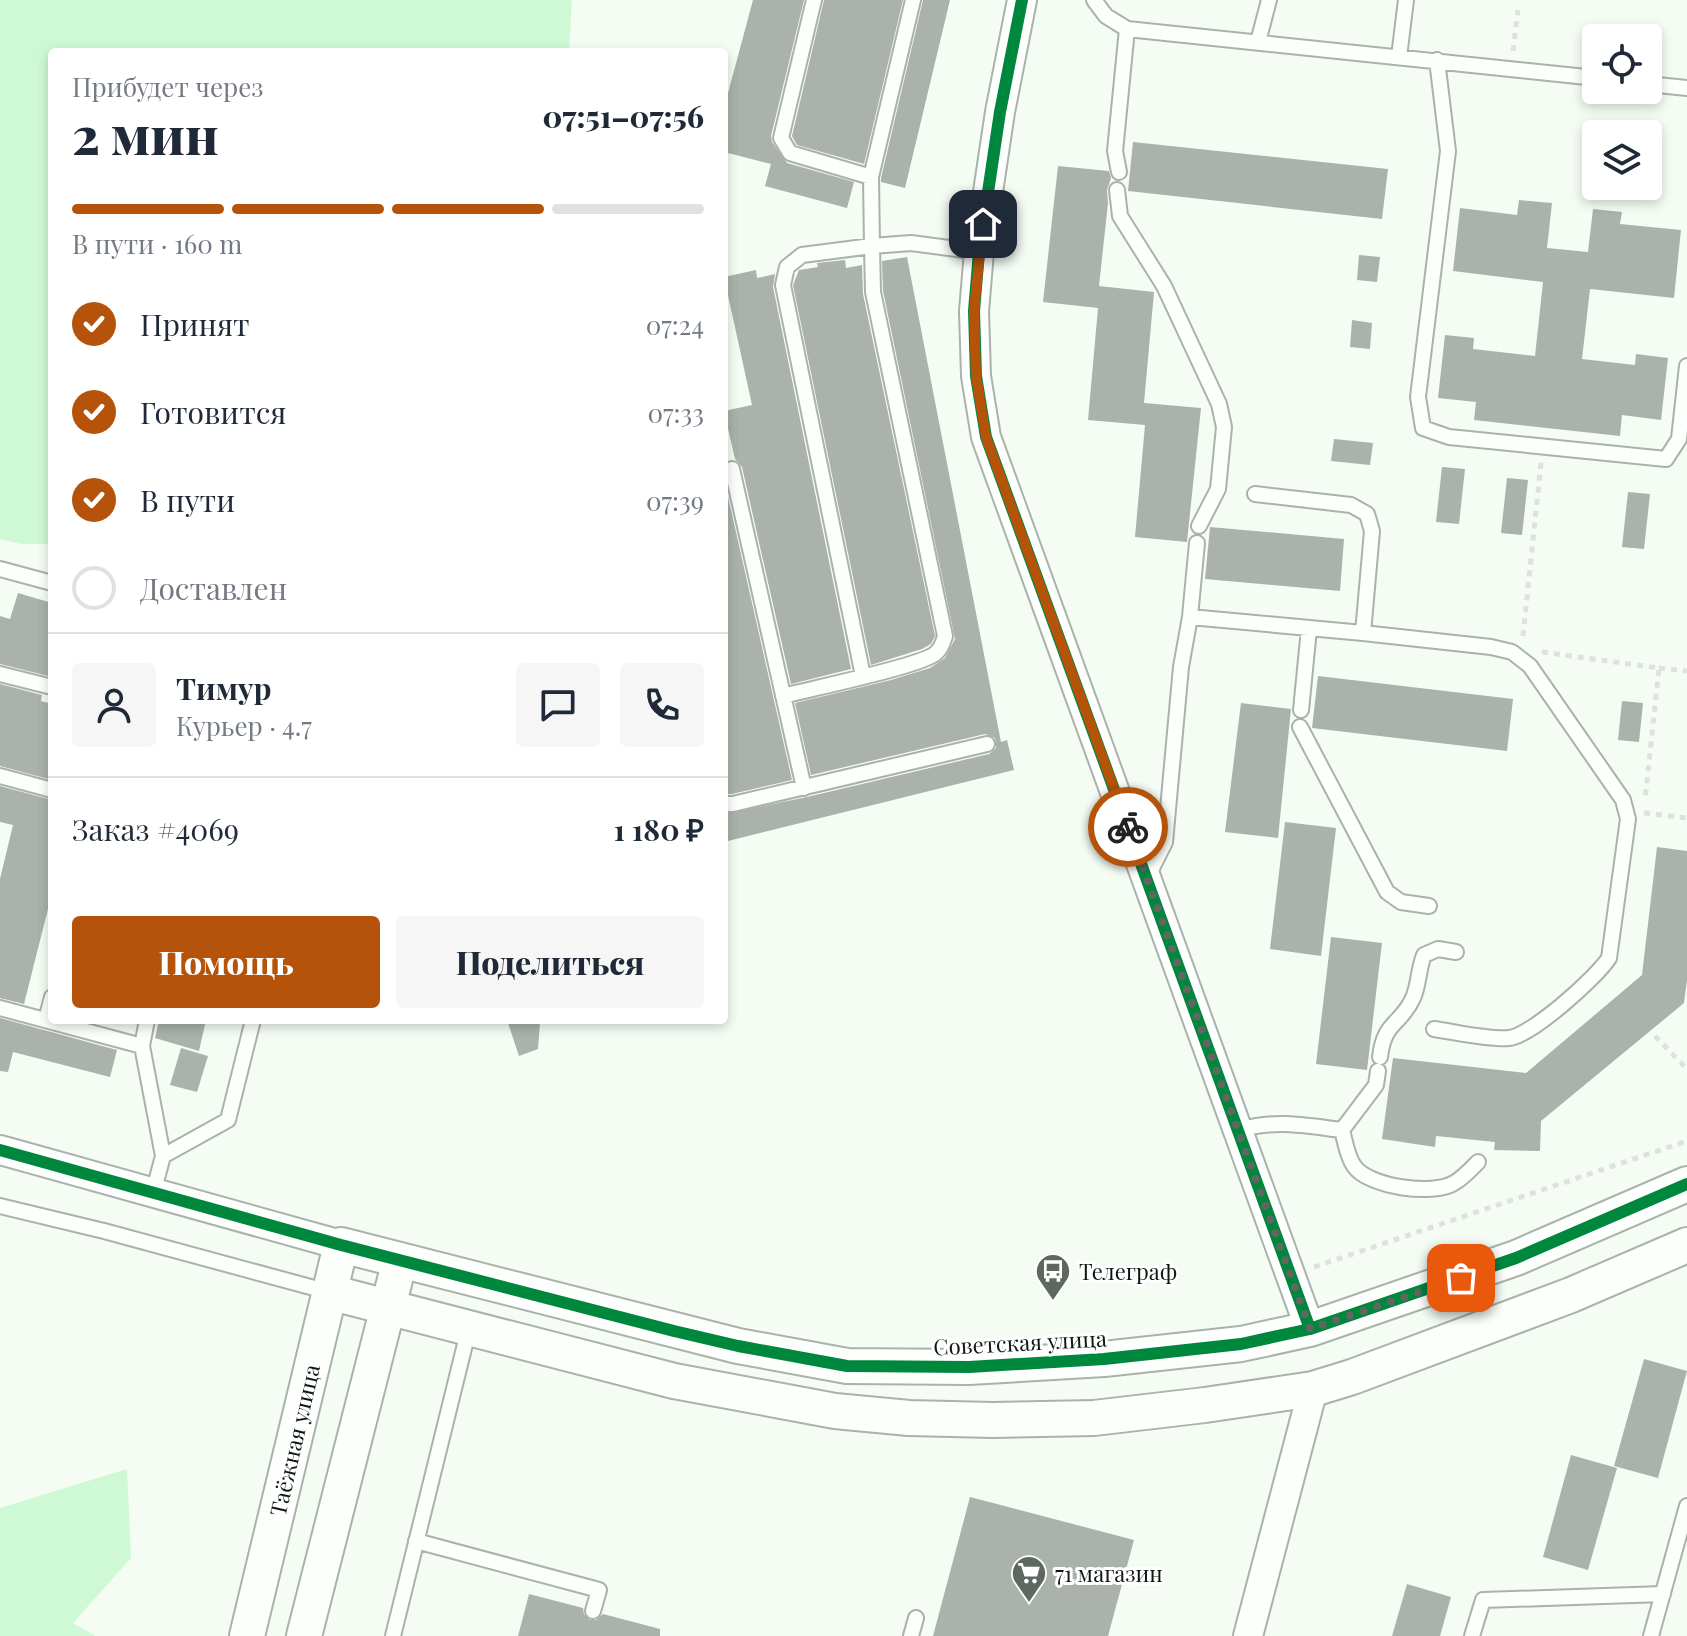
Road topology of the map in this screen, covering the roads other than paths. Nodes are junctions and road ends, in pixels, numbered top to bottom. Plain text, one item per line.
1 (814, 0) edge
2 (913, 0) edge
3 (1022, 0) edge
4 (1094, 0) edge
5 (1269, 0) edge
6 (1406, 0) edge
7 (1127, 29) junction
8 (1258, 42) junction
9 (1399, 57) junction
10 (1437, 60) junction
11 (1582, 76) edge
12 (1662, 85) edge
13 (1687, 88) edge
14 (1119, 172) dead end
15 (871, 177) junction
16 (1117, 190) dead end
17 (872, 246) junction
18 (979, 252) junction
19 (1687, 366) edge
20 (732, 469) dead end
21 (1255, 494) dead end
22 (1199, 526) dead end
23 (1197, 543) dead end
24 (0, 569) edge
25 (48, 582) edge
26 (1190, 617) junction
27 (1309, 629) junction
28 (1363, 633) junction
29 (0, 674) edge
30 (863, 676) junction
31 (48, 686) edge
32 (783, 696) junction
33 (1301, 710) dead end
34 (1300, 727) dead end
35 (987, 744) dead end
36 (0, 776) edge
37 (804, 788) junction
38 (48, 789) edge
39 (728, 804) edge
40 (1147, 878) junction
41 (1429, 906) dead end
42 (1456, 952) dead end
43 (0, 1008) edge
44 (48, 1012) edge
45 (46, 1020) joint
46 (61, 1024) edge
47 (146, 1024) edge
48 (252, 1024) edge
49 (1434, 1029) dead end
50 (142, 1046) junction
51 (1240, 1130) junction
52 (1342, 1130) junction
53 (0, 1150) edge
54 (163, 1156) junction
55 (1478, 1162) dead end
56 (1687, 1184) edge
57 (153, 1193) junction
58 (0, 1206) edge
59 (341, 1245) junction
60 (1687, 1245) edge
61 (400, 1260) junction
62 (329, 1292) junction
63 (388, 1307) junction
64 (469, 1328) junction
65 (1310, 1329) junction
66 (1313, 1389) junction
67 (1687, 1506) edge
68 (416, 1541) junction
69 (1663, 1594) junction
70 (593, 1611) dead end
71 (916, 1618) dead end
72 (247, 1636) edge
73 (304, 1636) edge
74 (393, 1636) edge
75 (911, 1636) edge
76 (1248, 1636) edge
77 (1472, 1636) edge
78 (1651, 1636) edge

1 - 15 lane
2 - 15 lane
3 - 18 street
4 - 7 lane
5 - 8 lane
6 - 9 lane
7 - 8 lane
7 - 14 lane
8 - 9 lane
9 - 10 lane
10 - 11 lane
10 - 19 lane
12 - 13 lane
15 - 17 lane
16 - 22 lane
17 - 18 lane
17 - 30 lane
17 - 30 lane
18 - 40 street
20 - 32 lane
21 - 28 lane
23 - 26 lane
24 - 25 lane
26 - 27 lane
26 - 40 lane
27 - 28 lane
27 - 33 lane
28 - 49 lane
29 - 31 lane
30 - 32 lane
32 - 37 lane
34 - 41 lane
35 - 37 lane
36 - 38 lane
37 - 39 lane
40 - 51 street
42 - 52 lane
43 - 45 lane
44 - 45 lane
46 - 50 lane
47 - 50 lane
48 - 54 lane
50 - 54 lane
51 - 52 lane
51 - 65 street
52 - 55 lane
53 - 57 street
54 - 57 lane
56 - 65 street, Советская улица
57 - 59 street
58 - 62 lane
59 - 61 street, Советская улица
59 - 62 street, Таёжная улица
60 - 66 street
61 - 63 street
61 - 65 street, Советская улица
62 - 63 street
62 - 72 street, Таёжная улица
63 - 64 street
63 - 73 street
64 - 66 street
64 - 68 lane
66 - 76 street
67 - 69 lane
68 - 70 lane
68 - 74 lane
69 - 77 lane
69 - 78 lane
71 - 75 lane

